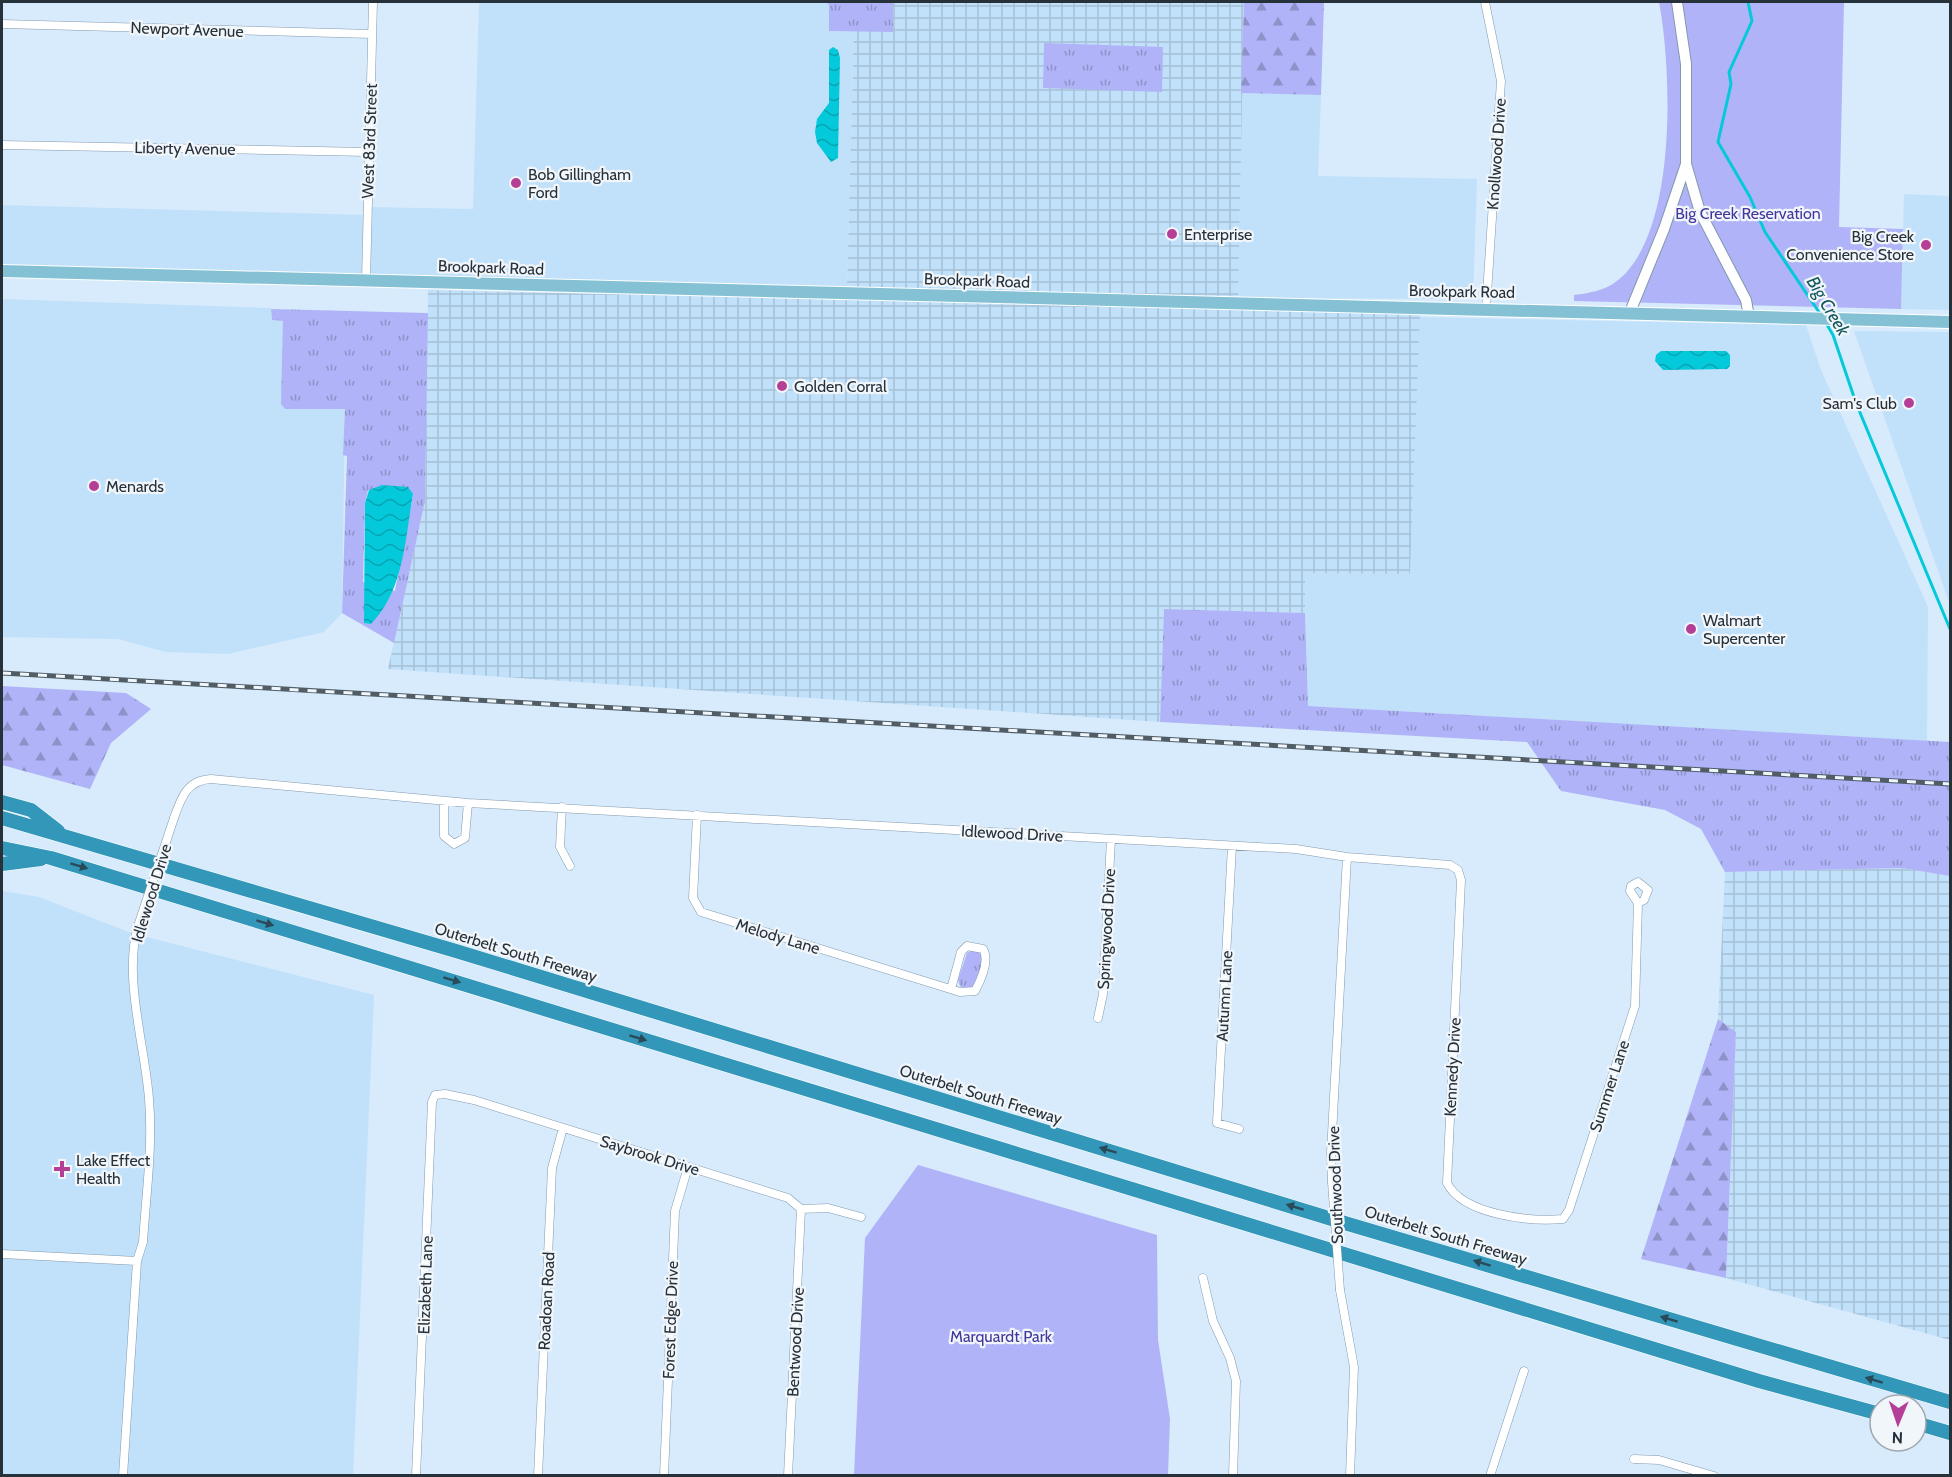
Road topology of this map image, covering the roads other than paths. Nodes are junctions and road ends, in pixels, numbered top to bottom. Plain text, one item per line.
1 (373, 2) edge
2 (1485, 2) edge
3 (1677, 2) edge
4 (2, 24) edge
5 (372, 34) junction
6 (2, 145) edge
7 (368, 152) junction
8 (1686, 164) junction
9 (2, 271) edge
10 (366, 280) junction
11 (1486, 309) junction
12 (1630, 312) junction
13 (1749, 317) junction
14 (1950, 322) edge
15 (444, 801) junction
16 (2, 802) edge
17 (468, 803) junction
18 (562, 807) junction
19 (697, 815) junction
20 (2, 818) edge
21 (62, 834) junction
22 (1111, 839) junction
23 (1232, 846) junction
24 (2, 848) edge
25 (1347, 857) junction
26 (51, 858) junction
27 (2, 864) edge
28 (570, 866) dead end
29 (1458, 870) joint
30 (1638, 903) dead end
31 (951, 989) junction
32 (1098, 1018) dead end
33 (435, 1095) joint
34 (563, 1128) junction
35 (1239, 1129) dead end
36 (688, 1167) junction
37 (801, 1209) junction
38 (861, 1217) dead end
39 (1517, 1218) joint
40 (2, 1254) edge
41 (137, 1261) junction
42 (1203, 1278) dead end
43 (1524, 1371) dead end
44 (1950, 1402) edge
45 (1868, 1411) edge
46 (1928, 1427) edge
47 (1950, 1433) edge
48 (1634, 1459) dead end
49 (123, 1476) edge
50 (416, 1476) edge
51 (538, 1476) edge
52 (664, 1476) edge
53 (788, 1476) edge
54 (1233, 1476) edge
55 (1350, 1476) edge
56 (1490, 1476) edge
57 (1714, 1476) edge

1 - 5 street, West 83rd Street
2 - 11 street, Knollwood Drive
3 - 8 street
4 - 5 street, Newport Avenue
5 - 7 street, West 83rd Street
6 - 7 street, Liberty Avenue
7 - 10 street, West 83rd Street
8 - 12 street
8 - 13 street
9 - 10 main road, Brookpark Road
10 - 11 main road, Brookpark Road
11 - 12 main road, Brookpark Road
12 - 13 main road, Brookpark Road
13 - 14 main road, Brookpark Road
15 - 17 street, Idlewood Drive
15 - 17 street
15 - 41 street, Idlewood Drive, bridge
16 - 21 highway
17 - 18 street, Idlewood Drive
18 - 19 street, Idlewood Drive
18 - 28 street
19 - 22 street, Idlewood Drive
19 - 31 street, Melody Lane
20 - 21 highway, Outerbelt South Freeway
44 -> 21 highway, Outerbelt South Freeway
22 - 23 street, Idlewood Drive
22 - 32 street, Springwood Drive
23 - 25 street, Idlewood Drive
23 - 35 street, Autumn Lane
24 - 26 highway
25 - 29 street, Idlewood Drive
25 - 55 street, Southwood Drive, bridge
26 - 27 highway
26 -> 45 highway
29 - 39 street, Kennedy Drive
30 - 39 street, Summer Lane
31 - 31 street, Melody Lane
33 - 34 street, Saybrook Drive
33 - 50 street, Elizabeth Lane
34 - 36 street, Saybrook Drive
34 - 51 street, Roadoan Road
36 - 37 street, Saybrook Drive
36 - 52 street, Forest Edge Drive
37 - 38 street
37 - 53 street, Bentwood Drive
40 - 41 street
41 - 49 street, Idlewood Drive
42 - 54 street
43 - 56 street
46 - 47 highway
48 - 57 street

